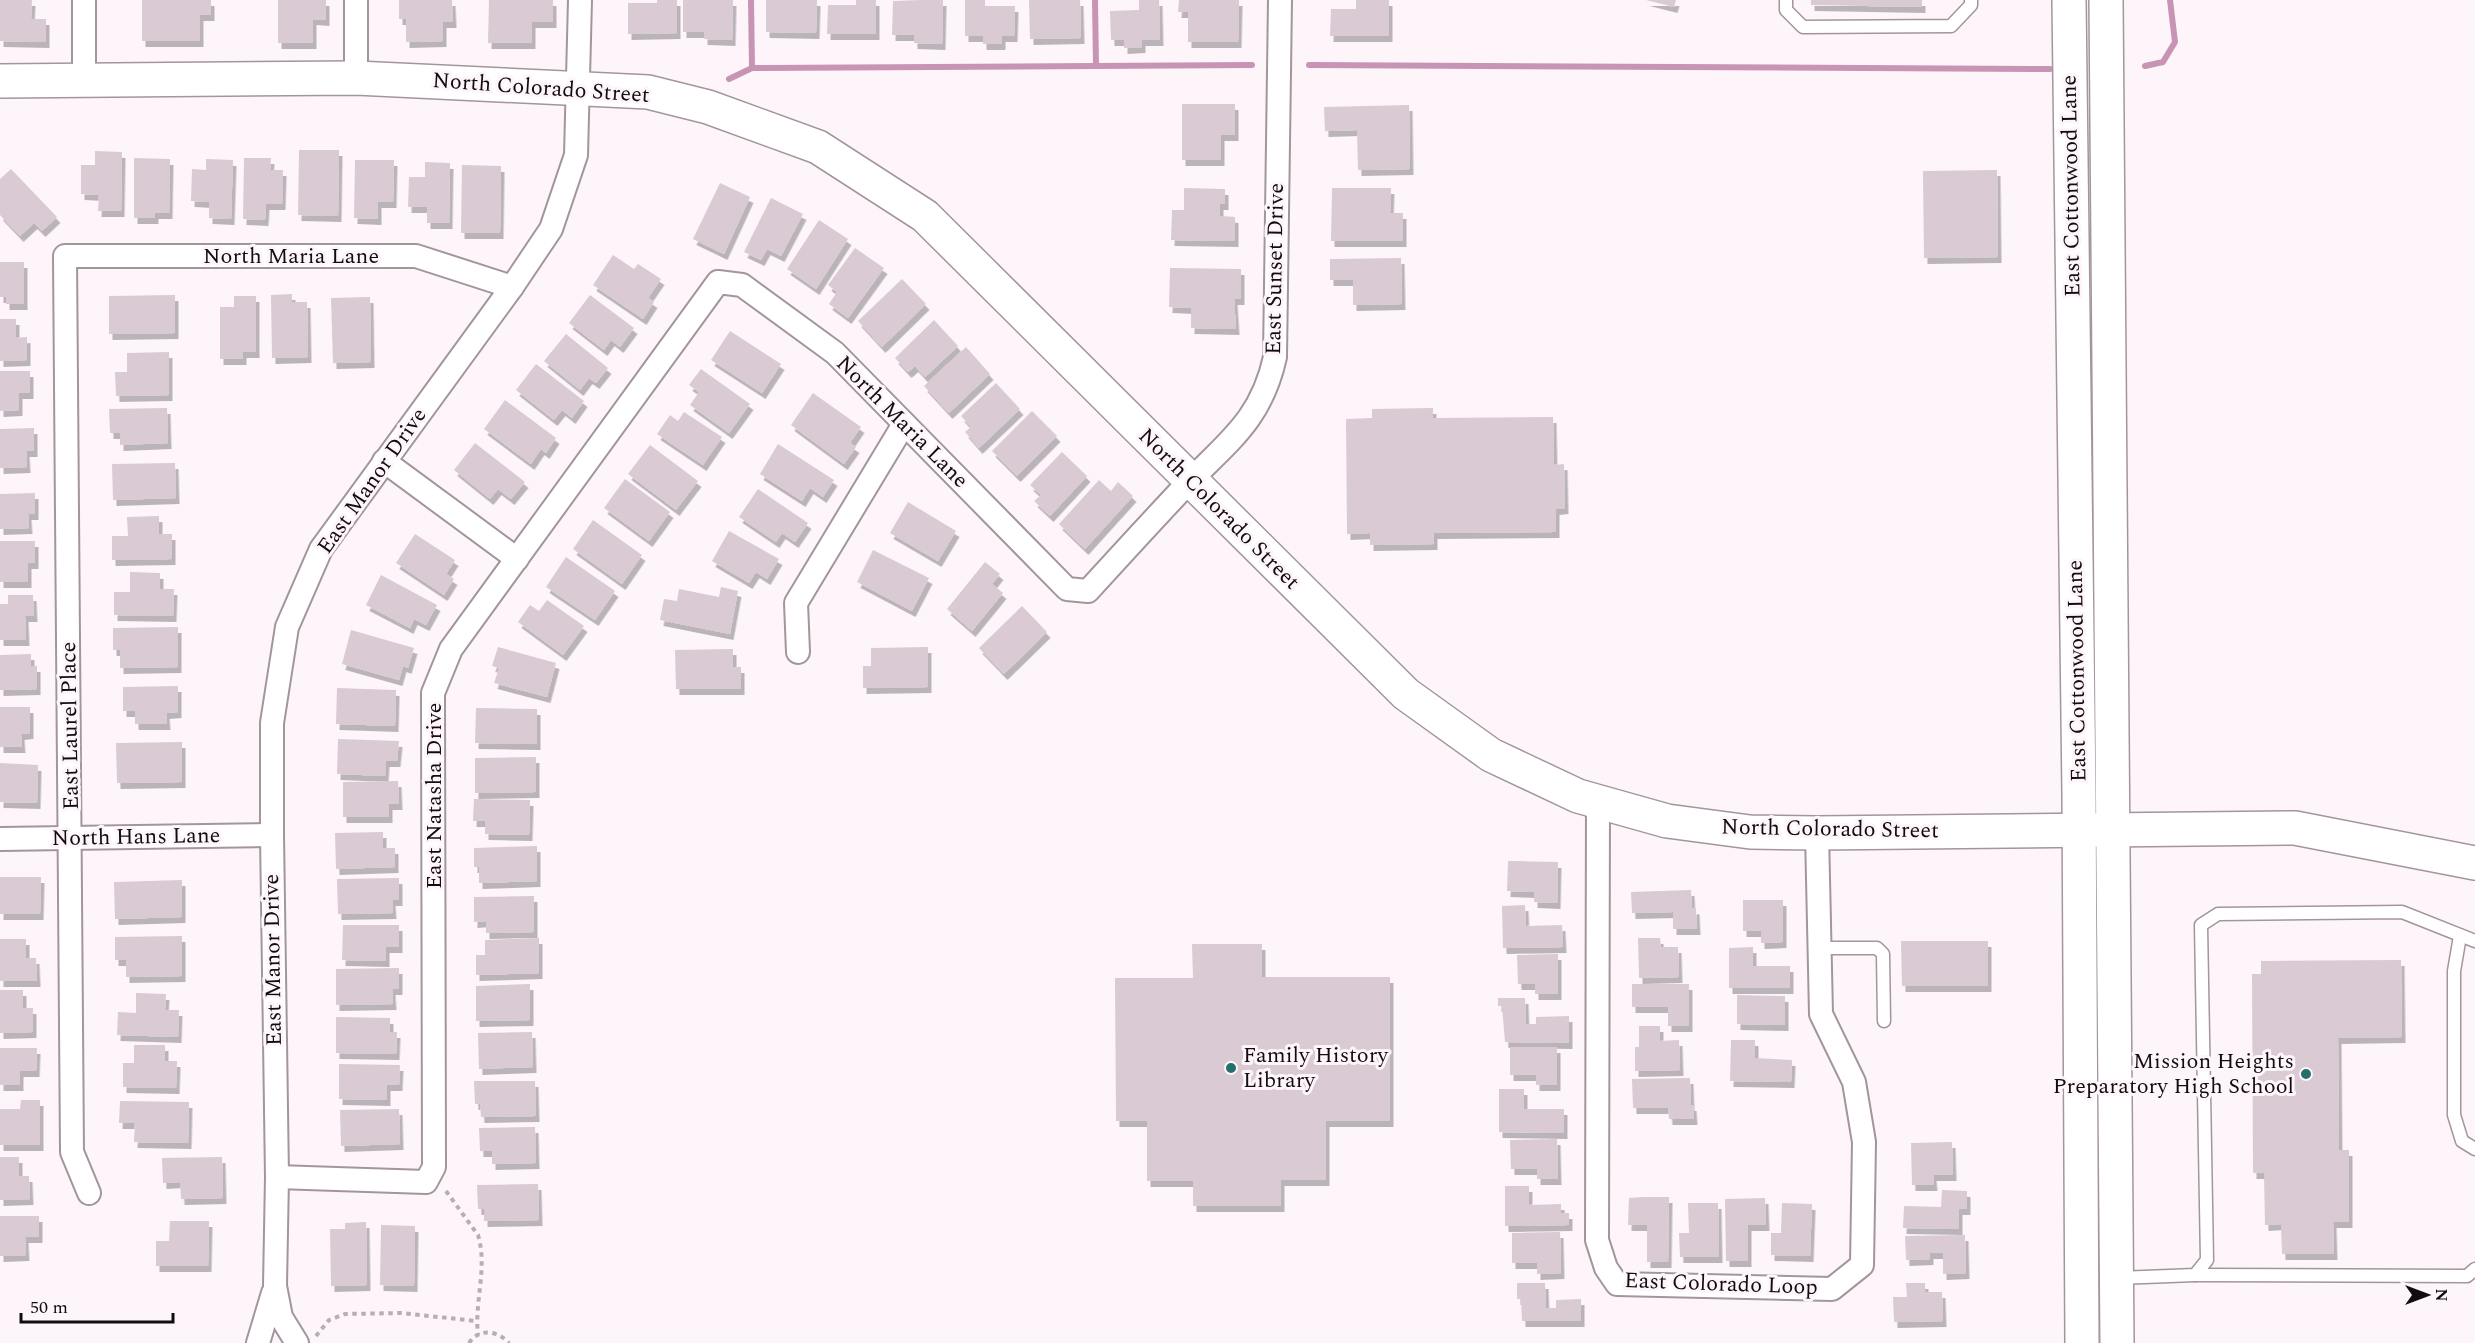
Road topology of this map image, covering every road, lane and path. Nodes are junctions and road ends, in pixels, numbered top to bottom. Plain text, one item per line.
1 (84, 0) edge
2 (356, 0) edge
3 (580, 0) edge
4 (1280, 0) edge
5 (1786, 0) edge
6 (1971, 0) edge
7 (2069, 0) edge
8 (2106, 0) edge
9 (356, 78) junction
10 (0, 81) edge
11 (84, 81) junction
12 (579, 87) junction
13 (65, 256) joint
14 (718, 282) joint
15 (512, 286) junction
16 (904, 423) junction
17 (384, 461) junction
18 (1190, 481) junction
19 (517, 559) junction
20 (1067, 589) joint
21 (798, 652) dead end
22 (1598, 801) junction
23 (2114, 828) junction
24 (2079, 830) junction
25 (1817, 833) junction
26 (272, 835) junction
27 (71, 838) junction
28 (0, 839) edge
29 (2475, 863) edge
30 (2460, 936) junction
31 (2475, 941) edge
32 (1820, 948) junction
33 (1884, 1022) dead end
34 (2475, 1149) edge
35 (277, 1177) junction
36 (447, 1192) dead end
37 (89, 1193) dead end
38 (2475, 1269) edge
39 (2195, 1275) junction
40 (2117, 1278) junction
41 (275, 1286) junction
42 (476, 1321) junction
43 (478, 1335) junction
44 (302, 1342) edge
45 (258, 1343) edge
46 (469, 1343) edge
47 (508, 1343) edge
48 (2082, 1343) edge
49 (2117, 1343) edge

1 - 11 street
2 - 9 street
3 - 12 street, East Manor Drive
4 - 18 street, East Sunset Drive
5 - 6 lane
7 - 24 street, East Cottonwood Lane
8 - 23 street, East Cottonwood Lane
9 - 11 street, North Colorado Street
9 - 12 street, North Colorado Street
10 - 11 street, North Colorado Street
12 - 15 street, East Manor Drive
12 - 18 street, North Colorado Street
13 - 15 street, North Maria Lane
13 - 27 street, East Laurel Place
14 - 16 street, North Maria Lane
14 - 19 street, East Natasha Drive
15 - 17 street, East Manor Drive
16 - 20 street, North Maria Lane
16 - 21 street
17 - 19 street
17 - 26 street, East Manor Drive
18 - 20 street, East Sunset Drive
18 - 22 street, North Colorado Street
19 - 35 street, East Natasha Drive
22 - 25 street, North Colorado Street
22 - 32 street, East Colorado Loop
23 - 24 street, North Colorado Street
23 - 29 street, North Colorado Street
23 - 40 street, East Cottonwood Lane
24 - 25 street, North Colorado Street
24 - 48 street, East Cottonwood Lane
25 - 32 street, East Colorado Loop
26 - 27 street, North Hans Lane
26 - 35 street, East Manor Drive
27 - 28 street, North Hans Lane
27 - 37 street, East Laurel Place
30 - 31 lane
30 - 34 lane
30 - 39 lane
32 - 33 lane
35 - 41 street, East Manor Drive
36 - 42 path
38 - 39 lane
39 - 40 lane
40 - 49 street, East Cottonwood Lane
41 - 44 street, East Manor Drive
41 - 45 street, East Manor Drive
42 - 43 path
42 - 44 path
43 - 46 path
43 - 47 path
44 - 45 street

